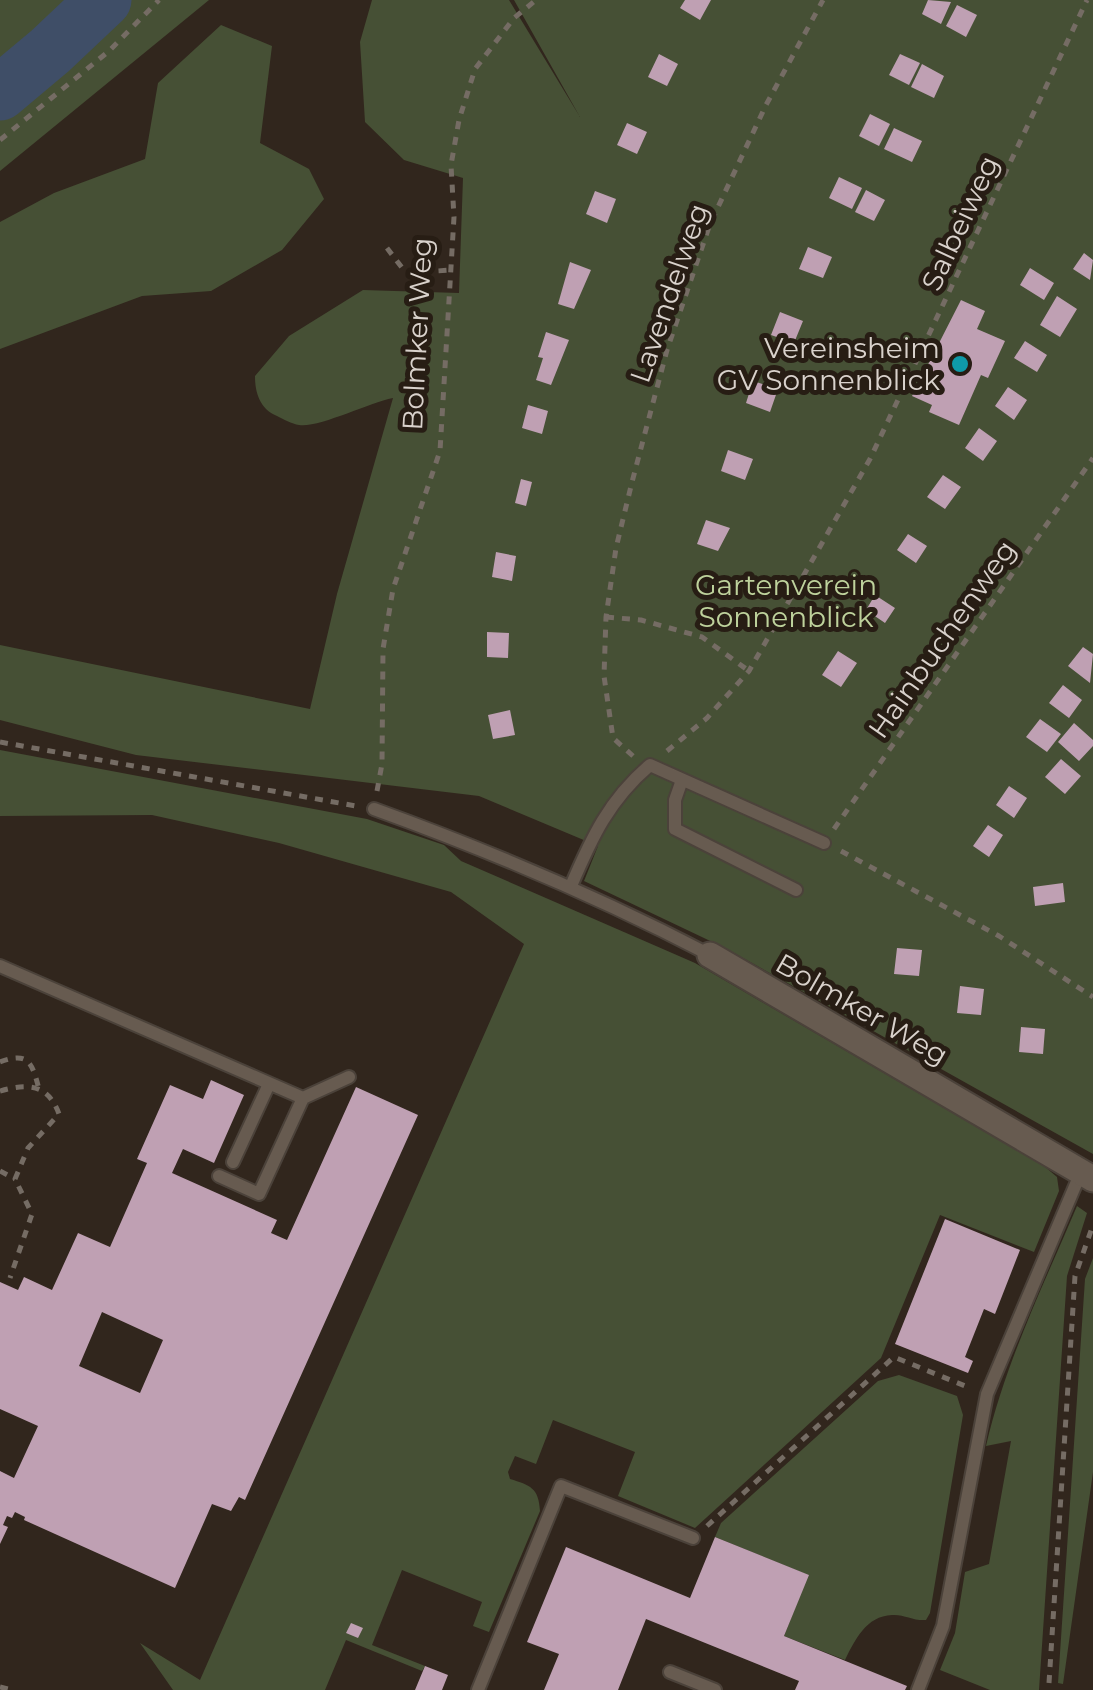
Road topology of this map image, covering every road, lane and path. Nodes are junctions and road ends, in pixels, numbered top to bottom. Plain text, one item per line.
1 (160, 0) edge
2 (536, 0) edge
3 (823, 0) edge
4 (1087, 0) edge
5 (0, 140) edge
6 (387, 248) dead end
7 (452, 270) junction
8 (1093, 458) edge
9 (606, 618) junction
10 (749, 671) junction
11 (0, 742) edge
12 (650, 765) junction
13 (682, 780) junction
14 (374, 808) junction
15 (824, 843) joint
16 (846, 853) dead end
17 (571, 886) junction
18 (796, 890) dead end
19 (710, 955) joint
20 (0, 966) edge
21 (1093, 996) edge
22 (0, 1062) edge
23 (350, 1076) dead end
24 (268, 1084) junction
25 (39, 1088) junction
26 (0, 1091) edge
27 (303, 1098) junction
28 (233, 1162) dead end
29 (0, 1172) edge
30 (1087, 1175) edge
31 (219, 1176) dead end
32 (15, 1179) junction
33 (1093, 1225) edge
34 (10, 1278) dead end
35 (987, 1394) junction
36 (693, 1538) joint
37 (670, 1672) dead end
38 (1048, 1683) dead end
39 (0, 1687) edge
40 (12, 1690) edge
41 (478, 1690) edge
42 (715, 1690) edge
43 (918, 1690) edge

1 - 5 path
2 - 7 path, Bolmker Weg
3 - 9 path, Lavendelweg
4 - 10 path, Salbeiweg
6 - 7 path
7 - 14 path, Bolmker Weg
8 - 15 path, Hainbuchenweg
9 - 10 path
9 - 12 path, Lavendelweg
10 - 12 path, Salbeiweg
11 - 14 path
12 - 13 lane
12 - 17 lane
13 - 15 lane
13 - 18 lane
14 - 17 lane, Bolmker Weg
16 - 21 path
17 - 19 lane, Bolmker Weg
19 - 30 street, Bolmker Weg
20 - 24 lane
22 - 25 path
23 - 27 lane
24 - 27 lane
24 - 28 lane
25 - 26 path
25 - 32 path
27 - 31 lane
29 - 32 path
30 - 35 lane
32 - 34 path
33 - 38 path
35 - 36 path
35 - 43 lane
36 - 41 lane
37 - 42 lane
39 - 40 path

